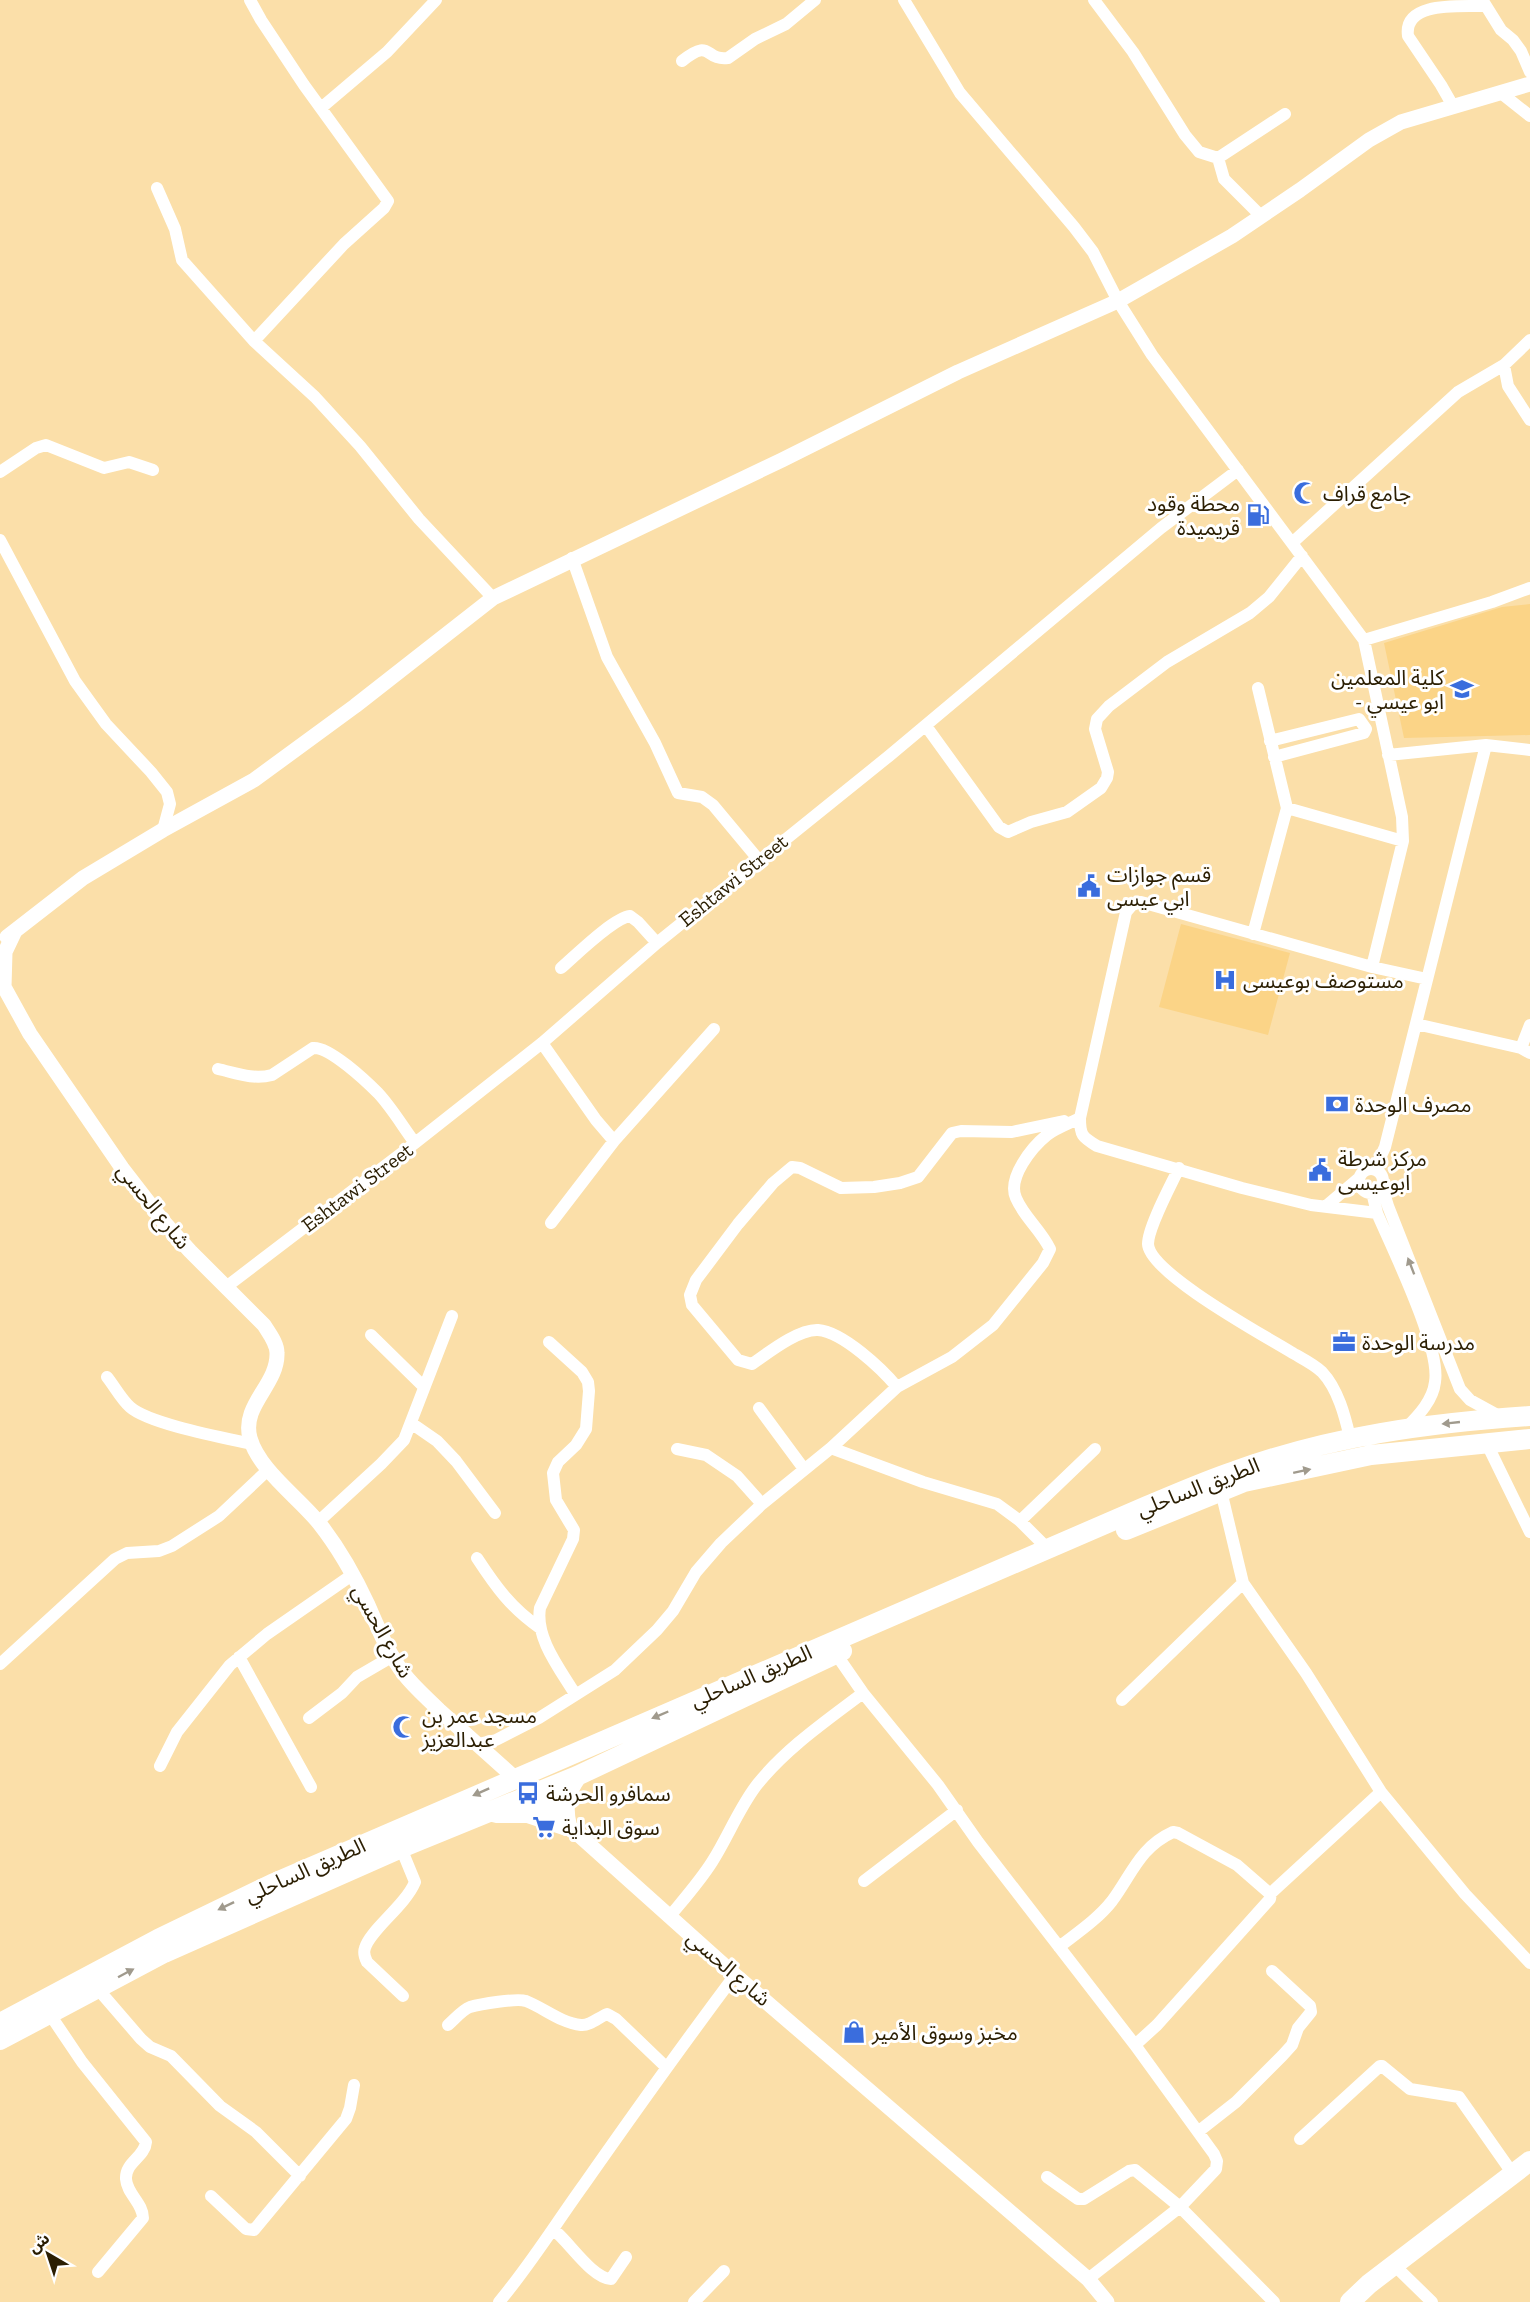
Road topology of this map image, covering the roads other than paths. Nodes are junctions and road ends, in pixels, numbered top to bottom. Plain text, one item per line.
1 (250, 0) edge
2 (436, 0) edge
3 (815, 0) edge
4 (904, 0) edge
5 (1094, 0) edge
6 (1484, 3) edge
7 (682, 61) dead end
8 (1530, 72) edge
9 (1530, 84) edge
10 (1501, 93) junction
11 (1453, 106) junction
12 (321, 108) junction
13 (1285, 114) dead end
14 (1530, 116) edge
15 (1218, 158) junction
16 (157, 188) dead end
17 (1261, 216) junction
18 (1118, 301) junction
19 (1530, 340) edge
20 (254, 341) junction
21 (1504, 365) junction
22 (1530, 420) edge
23 (153, 470) dead end
24 (1238, 470) junction
25 (0, 472) edge
26 (0, 540) edge
27 (1292, 543) junction
28 (1302, 556) junction
29 (573, 558) junction
30 (1530, 588) edge
31 (493, 598) junction
32 (1364, 640) junction
33 (1258, 688) dead end
34 (926, 726) junction
35 (1270, 741) junction
36 (1486, 745) junction
37 (1530, 750) edge
38 (1388, 755) junction
39 (1275, 757) junction
40 (1287, 808) junction
41 (163, 830) junction
42 (1403, 841) junction
43 (758, 860) junction
44 (15, 931) junction
45 (1253, 934) junction
46 (0, 943) edge
47 (657, 943) junction
48 (561, 968) dead end
49 (1372, 968) junction
50 (1427, 980) junction
51 (2, 985) edge
52 (1416, 1024) junction
53 (1530, 1025) edge
54 (714, 1029) dead end
55 (542, 1043) junction
56 (1527, 1049) edge
57 (218, 1069) dead end
58 (1080, 1118) junction
59 (614, 1141) junction
60 (415, 1143) junction
61 (1179, 1168) junction
62 (1375, 1169) junction
63 (1359, 1178) junction
64 (1373, 1190) junction
65 (1326, 1206) junction
66 (1353, 1209) junction
67 (1377, 1213) junction
68 (551, 1224) dead end
69 (226, 1287) junction
70 (452, 1316) dead end
71 (371, 1335) dead end
72 (549, 1342) dead end
73 (108, 1377) dead end
74 (424, 1387) junction
75 (897, 1387) junction
76 (759, 1408) dead end
77 (1530, 1416) edge
78 (1502, 1418) junction
79 (411, 1423) junction
80 (1407, 1428) junction
81 (1350, 1438) junction
82 (1530, 1438) edge
83 (1486, 1442) junction
84 (252, 1444) junction
85 (831, 1448) junction
86 (677, 1449) dead end
87 (1095, 1449) dead end
88 (269, 1469) junction
89 (804, 1469) junction
90 (1221, 1491) junction
91 (762, 1504) junction
92 (495, 1513) dead end
93 (1020, 1521) junction
94 (318, 1522) junction
95 (1530, 1532) edge
96 (1048, 1549) junction
97 (477, 1558) dead end
98 (352, 1575) junction
99 (1243, 1583) junction
100 (540, 1628) junction
101 (836, 1654) junction
102 (393, 1656) junction
103 (238, 1657) junction
104 (0, 1664) edge
105 (863, 1693) junction
106 (575, 1694) junction
107 (1122, 1700) dead end
108 (309, 1718) dead end
109 (478, 1744) junction
110 (160, 1766) dead end
111 (577, 1776) junction
112 (514, 1778) junction
113 (311, 1787) dead end
114 (1381, 1792) junction
115 (533, 1794) junction
116 (957, 1810) junction
117 (489, 1814) junction
118 (567, 1826) junction
119 (401, 1848) junction
120 (864, 1881) dead end
121 (1271, 1893) junction
122 (670, 1916) junction
123 (1059, 1947) junction
124 (1530, 1963) edge
125 (1272, 1971) dead end
126 (735, 1975) junction
127 (98, 1988) junction
128 (403, 1996) dead end
129 (49, 2013) junction
130 (0, 2023) edge
131 (448, 2025) dead end
132 (0, 2040) edge
133 (1135, 2045) junction
134 (666, 2067) junction
135 (354, 2085) dead end
136 (1199, 2132) junction
137 (1300, 2139) dead end
138 (1530, 2161) edge
139 (1513, 2175) junction
140 (300, 2176) junction
141 (1047, 2177) dead end
142 (211, 2196) dead end
143 (1180, 2207) junction
144 (554, 2230) junction
145 (626, 2256) dead end
146 (1394, 2265) junction
147 (724, 2271) dead end
148 (98, 2272) dead end
149 (1088, 2279) junction
150 (500, 2302) edge
151 (694, 2302) edge
152 (1107, 2302) edge
153 (1274, 2302) edge
154 (1350, 2302) edge
155 (1432, 2302) edge

1 - 12 street
2 - 12 street
3 - 7 street
4 - 18 street
5 - 15 street
6 - 8 street
6 - 11 street
9 - 10 street
10 - 11 street
10 - 14 street
11 - 17 street
12 - 20 street
13 - 15 street
15 - 17 street
16 - 20 street
17 - 18 street
18 - 24 street
18 - 29 street
19 - 21 street
20 - 31 street
21 - 22 street
21 - 27 street
23 - 25 street
24 - 27 street
24 - 34 street, Eshtawi Street
26 - 41 street
27 - 28 street
28 - 32 street
28 - 34 street
29 - 31 street
29 - 43 street
30 - 32 street
31 - 41 street
32 - 38 street
33 - 35 street
34 - 43 street, Eshtawi Street
35 - 39 street
35 - 39 street
36 - 37 street
36 - 38 street
36 - 50 street
38 - 42 street
39 - 40 street
40 - 42 street
40 - 45 street
41 - 44 street
42 - 49 street
43 - 47 street, Eshtawi Street
44 - 46 street
44 - 51 street, شارع الحسي
45 - 49 street
45 - 58 street
47 - 48 street
47 - 55 street, Eshtawi Street
49 - 50 street
50 - 52 street
51 - 69 street, شارع الحسي
52 - 56 street
52 - 62 street
53 - 56 street
54 - 59 street
55 - 59 street
55 - 60 street, Eshtawi Street
57 - 60 street
58 - 61 street
58 - 75 street
58 - 75 street
59 - 68 street
60 - 69 street, Eshtawi Street
61 - 65 street
61 - 81 street
62 - 63 street
62 - 64 street
63 - 64 street
63 - 65 street
64 - 66 street
64 - 67 street
78 -> 64 street
65 - 66 street
66 - 67 street
67 - 80 street
69 - 84 street, شارع الحسي
70 - 74 street
71 - 74 street
72 - 100 street
73 - 84 street
74 - 79 street
75 - 85 street
76 - 89 street
77 - 78 main road, الطريق الساحلي
78 -> 80 main road, الطريق الساحلي
79 - 92 street
79 - 94 street
80 - 81 main road, الطريق الساحلي
81 - 96 main road, الطريق الساحلي
82 - 83 main road, الطريق الساحلي
90 -> 83 main road, الطريق الساحلي
83 - 95 street
84 - 88 street, شارع الحسي
85 - 89 street
85 - 93 street
86 - 91 street
87 - 93 street
88 - 94 street, شارع الحسي
88 - 104 street
89 - 91 street
90 - 99 street
90 - 101 main road, الطريق الساحلي
91 - 106 street
93 - 96 street
94 - 98 street, شارع الحسي
96 -> 112 main road, الطريق الساحلي
97 - 100 street
98 - 102 street, شارع الحسي
98 - 103 street
99 - 107 street
99 - 114 street
100 - 106 street
101 - 105 street
101 - 111 main road, الطريق الساحلي
102 - 108 street
102 - 109 street, شارع الحسي
103 - 110 street
103 - 113 street
105 - 116 street
105 - 122 street
106 - 109 street
109 - 112 street, شارع الحسي
111 - 115 main road, الطريق الساحلي
111 - 118 main road
112 - 115 street, شارع الحسي
112 -> 130 main road, الطريق الساحلي
114 - 121 street
114 - 124 street
115 - 117 main road, الطريق الساحلي
115 - 118 street, شارع الحسي
116 - 120 street
116 - 123 street
117 - 118 main road
117 - 119 main road, الطريق الساحلي
118 - 122 street, شارع الحسي
127 -> 119 main road, الطريق الساحلي
119 - 128 street
121 - 123 street
121 - 133 street
122 - 126 street, شارع الحسي
123 - 133 street
125 - 136 street
126 - 134 street
126 - 149 street, شارع الحسي
127 - 129 main road, الطريق الساحلي
127 - 140 street
129 - 132 main road, الطريق الساحلي
129 - 148 street
131 - 134 street
133 - 136 street
134 - 144 street
135 - 140 street
136 - 143 street
137 - 139 street
138 - 139 main road
139 - 146 main road
140 - 142 street
141 - 143 street
143 - 149 street
143 - 153 street
144 - 145 street
144 - 150 street
146 - 154 main road
146 - 155 street
147 - 151 street
149 - 152 street, شارع الحسي

